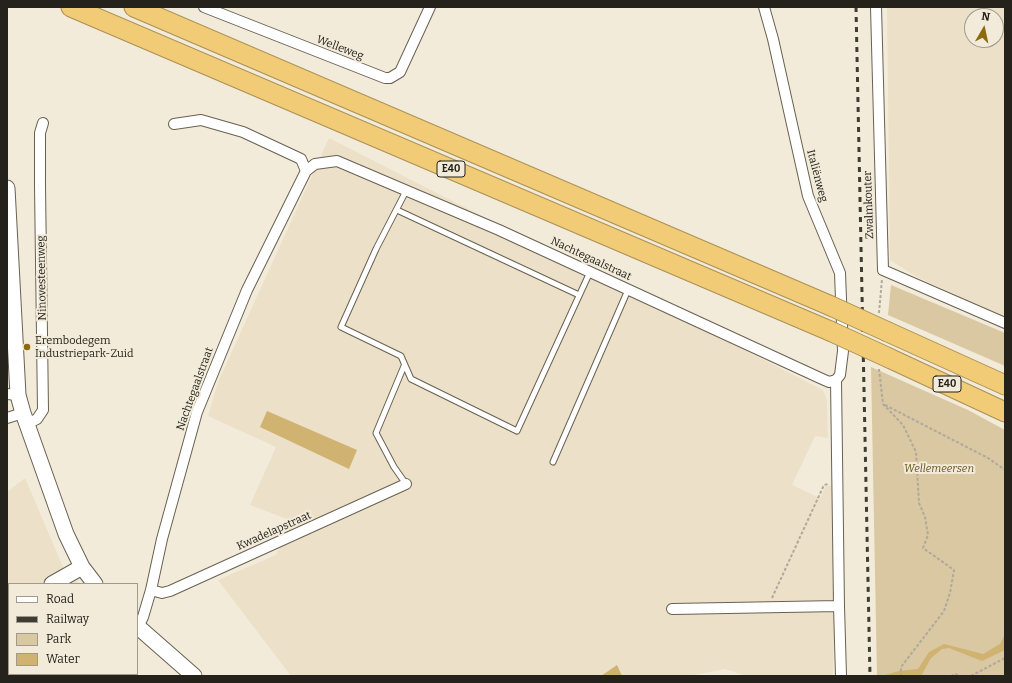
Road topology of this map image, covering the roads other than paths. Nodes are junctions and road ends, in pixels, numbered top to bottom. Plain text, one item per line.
1 (71, 7) edge
2 (134, 7) edge
3 (204, 7) edge
4 (430, 7) edge
5 (764, 7) edge
6 (876, 7) edge
7 (43, 123) dead end
8 (174, 124) dead end
9 (306, 171) junction
10 (7, 188) edge
11 (406, 190) junction
12 (397, 210) junction
13 (590, 272) junction
14 (628, 290) junction
15 (579, 295) junction
16 (1005, 323) edge
17 (404, 366) junction
18 (12, 373) edge
19 (836, 380) junction
20 (1005, 385) edge
21 (13, 394) edge
22 (1005, 412) edge
23 (7, 418) edge
24 (25, 418) junction
25 (553, 462) dead end
26 (406, 484) joint
27 (82, 567) junction
28 (54, 583) edge
29 (94, 583) edge
30 (151, 590) junction
31 (839, 606) junction
32 (672, 609) dead end
33 (138, 624) edge
34 (138, 627) edge
35 (194, 676) edge
36 (841, 676) edge

1 - 22 highway, E40, bridge
2 - 20 highway, E40, bridge
3 - 4 street, Welleweg
5 - 19 street, Italiënweg
6 - 16 street, Zwalmkouter
7 - 24 street, Ninovesteenweg
8 - 9 street
9 - 11 street, Nachtegaalstraat
9 - 30 street, Nachtegaalstraat
10 - 18 main road
11 - 12 lane
11 - 13 street, Nachtegaalstraat
12 - 15 lane
12 - 17 lane
13 - 14 street, Nachtegaalstraat
13 - 15 lane
14 - 19 street, Nachtegaalstraat
14 - 25 lane
15 - 17 lane
17 - 26 lane
18 - 21 main road
19 - 31 street
21 - 24 main road
23 - 24 street
24 - 27 main road
26 - 30 street, Kwadelapstraat
27 - 28 main road
27 - 29 main road
30 - 33 street, Nachtegaalstraat
31 - 32 street
31 - 36 street
34 - 35 main road

